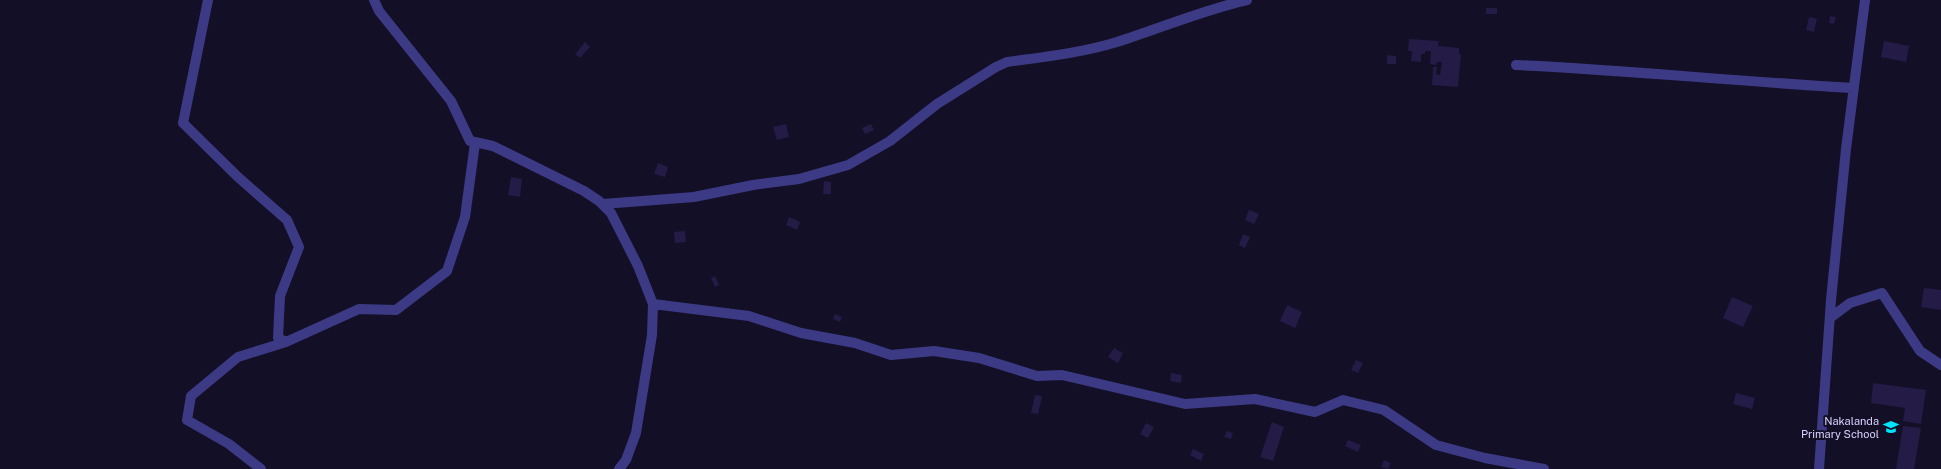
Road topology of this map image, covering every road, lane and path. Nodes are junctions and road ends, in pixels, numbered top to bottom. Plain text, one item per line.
1 (208, 0) edge
2 (374, 0) edge
3 (1248, 0) edge
4 (1865, 0) edge
5 (1516, 65) dead end
6 (1854, 88) junction
7 (475, 143) junction
8 (602, 204) junction
9 (653, 304) junction
10 (1830, 318) junction
11 (286, 342) junction
12 (1941, 365) edge
13 (261, 469) edge
14 (619, 469) edge
15 (1544, 469) edge
16 (1819, 469) edge

1 - 11 street
2 - 7 street
3 - 8 street
4 - 6 street
5 - 6 street
6 - 10 street
7 - 8 street
7 - 11 street
8 - 9 street
9 - 14 street
9 - 15 street
10 - 12 street
10 - 16 street
11 - 13 street

